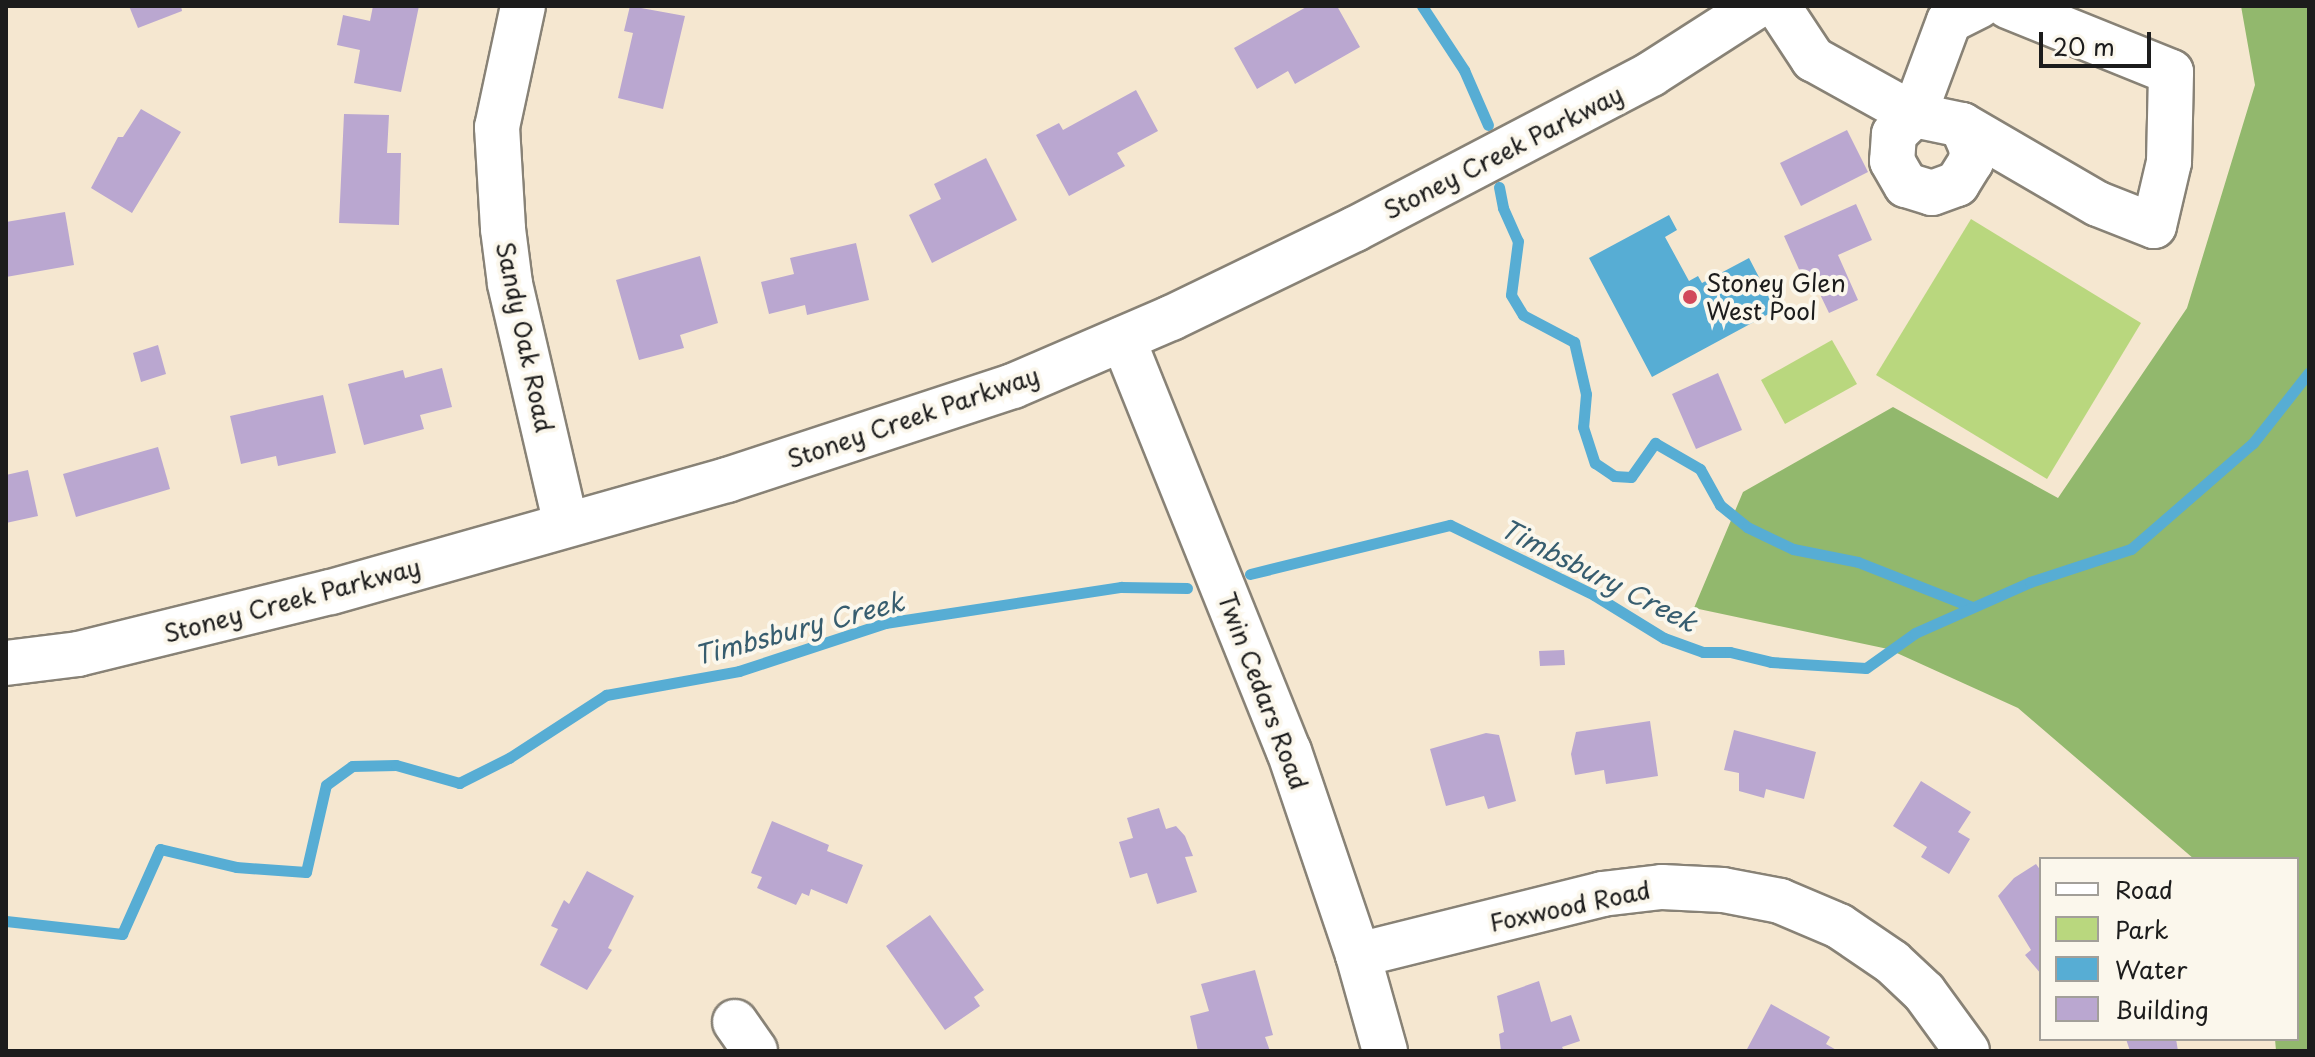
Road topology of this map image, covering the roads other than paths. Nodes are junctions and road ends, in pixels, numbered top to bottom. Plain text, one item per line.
1 (523, 6) edge
2 (1757, 6) edge
3 (1778, 6) edge
4 (1979, 6) edge
5 (2008, 6) edge
6 (1914, 115) junction
7 (1962, 125) junction
8 (1123, 339) junction
9 (566, 525) junction
10 (6, 663) edge
11 (1358, 955) junction
12 (1385, 1051) edge
13 (1967, 1051) edge

1 - 9 street, Sandy Oak Road
2 - 8 street, Stoney Creek Parkway
3 - 6 street
4 - 6 street
5 - 7 street
6 - 7 street
6 - 7 street
8 - 9 street, Stoney Creek Parkway
8 - 11 street, Twin Cedars Road
9 - 10 street, Stoney Creek Parkway
11 - 12 street, Twin Cedars Road
11 - 13 street, Foxwood Road

